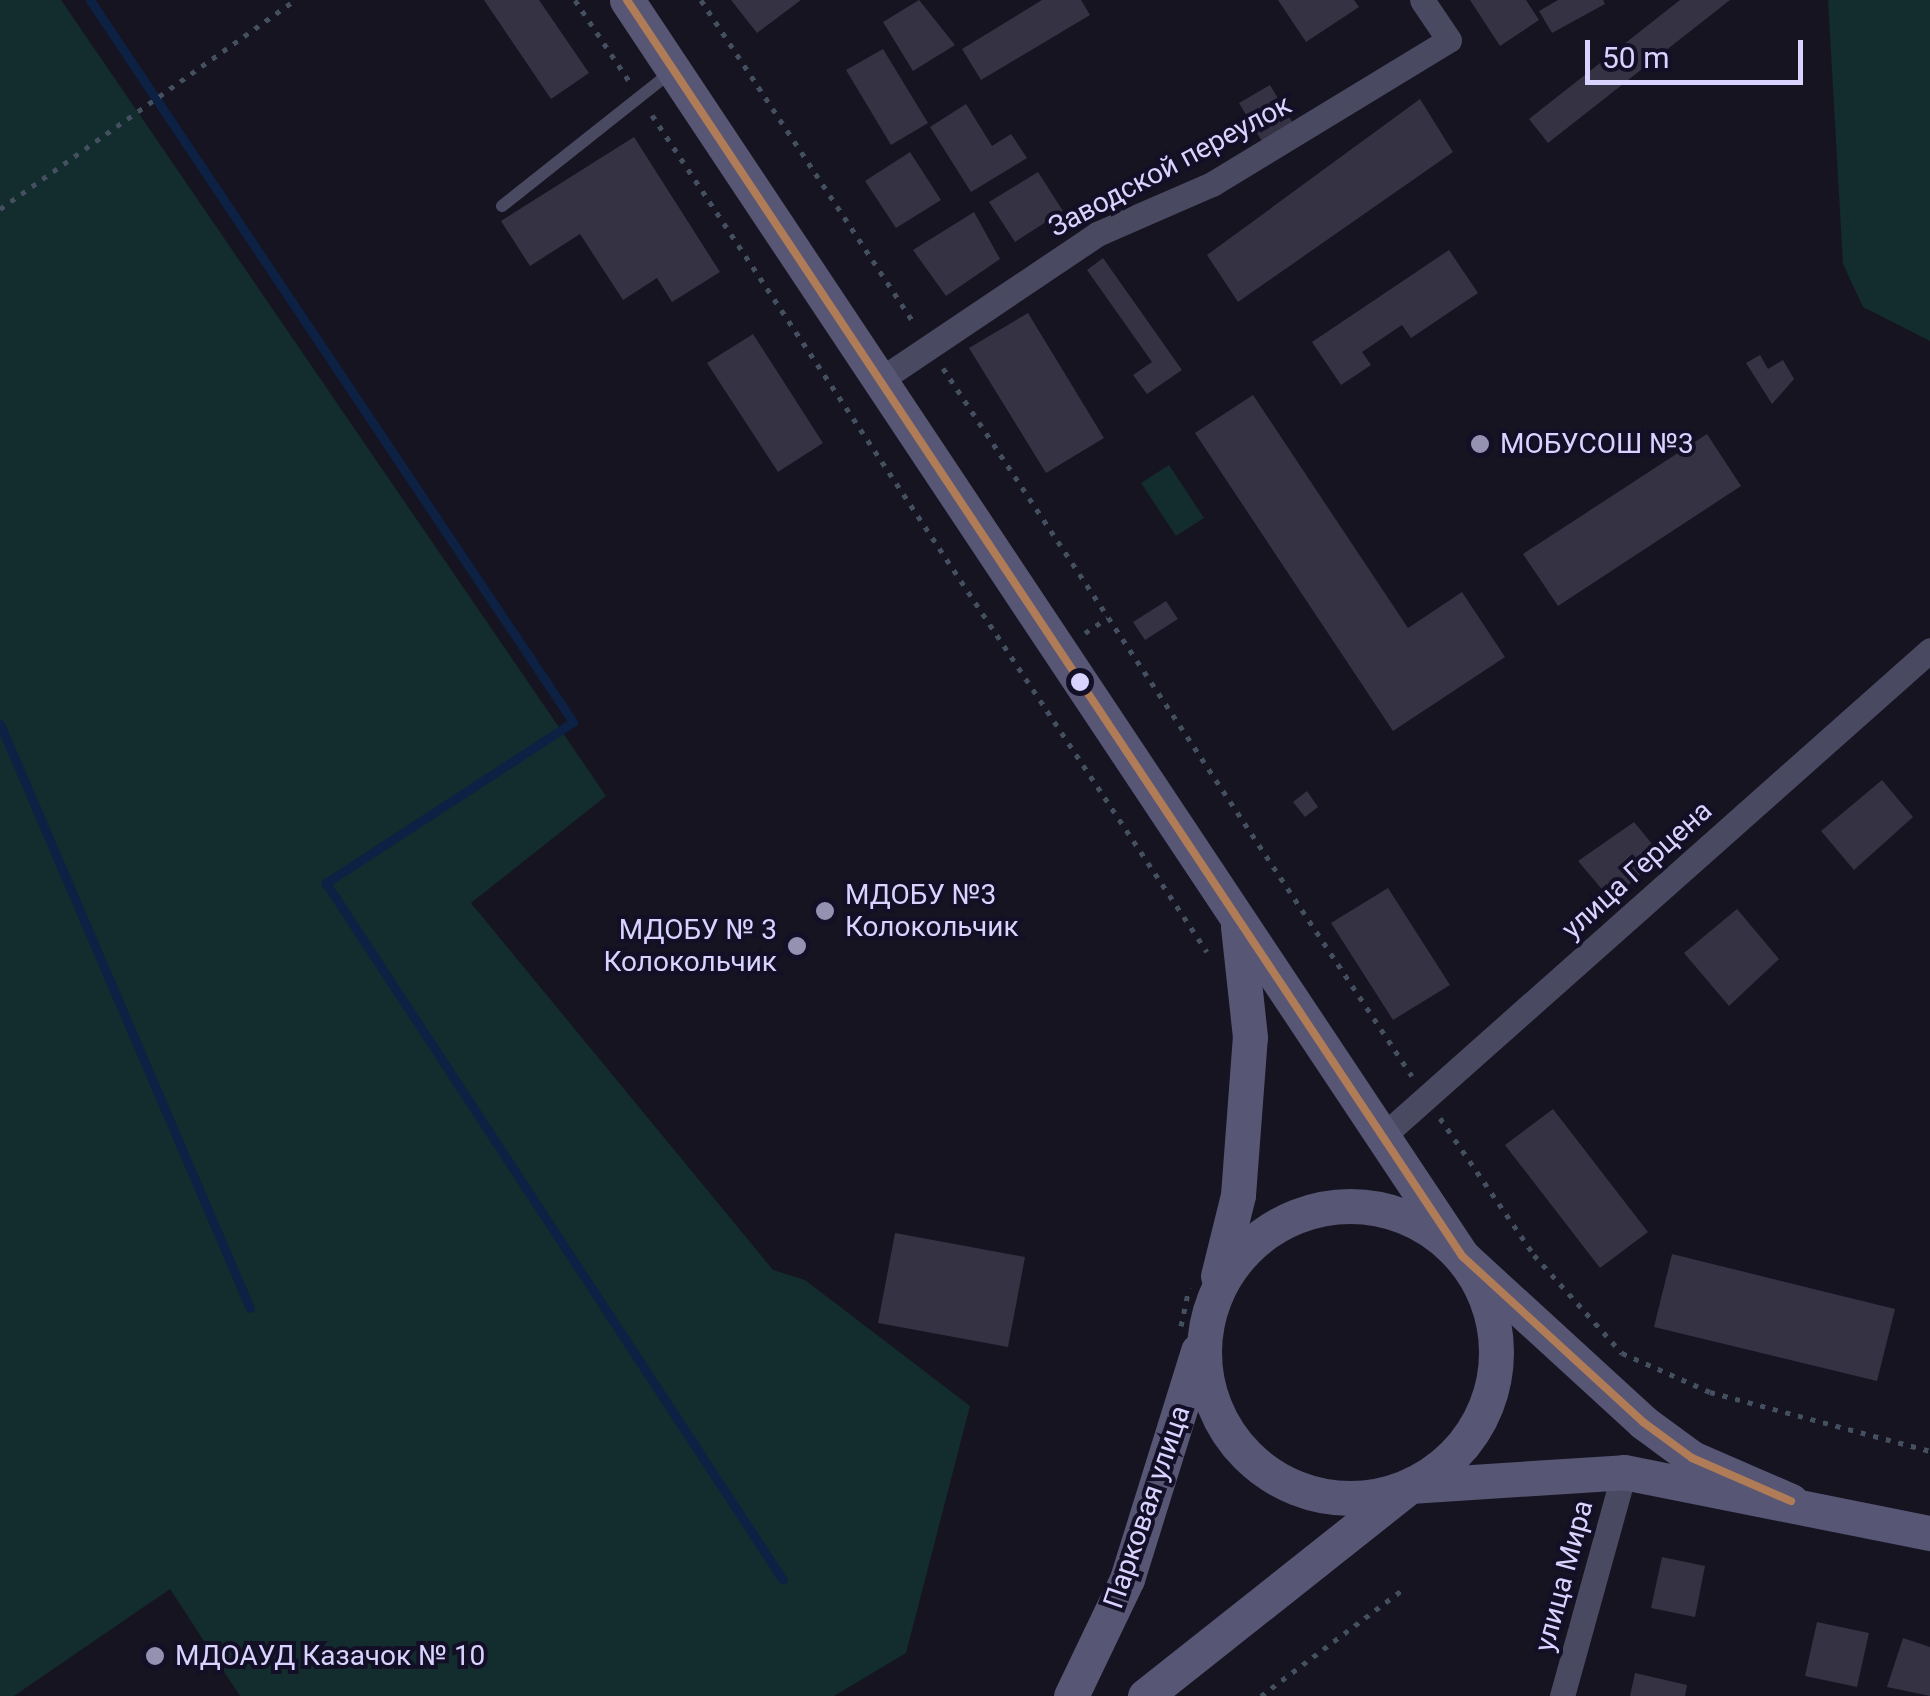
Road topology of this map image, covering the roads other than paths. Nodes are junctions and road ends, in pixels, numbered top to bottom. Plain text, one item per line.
1 (627, 0) edge
2 (1422, 0) edge
3 (673, 70) junction
4 (502, 206) dead end
5 (883, 378) junction
6 (1930, 650) edge
7 (1234, 910) junction
8 (1384, 1135) junction
9 (1462, 1256) junction
10 (1209, 1312) junction
11 (1624, 1472) junction
12 (1410, 1486) junction
13 (1791, 1502) junction
14 (1930, 1533) edge
15 (1071, 1696) edge
16 (1145, 1696) edge
17 (1562, 1696) edge

1 - 3 main road
2 - 5 street, Заводской переулок
3 - 4 lane
3 - 5 main road
5 - 7 main road
6 - 8 street, улица Герцена
7 - 8 main road
7 - 10 main road
8 - 9 main road
9 - 10 main road
9 - 12 main road
9 - 13 main road
10 - 12 main road
10 - 15 main road, Парковая улица
11 - 12 main road
11 - 13 main road
11 - 17 street, улица Мира
12 - 16 main road
13 - 14 main road

